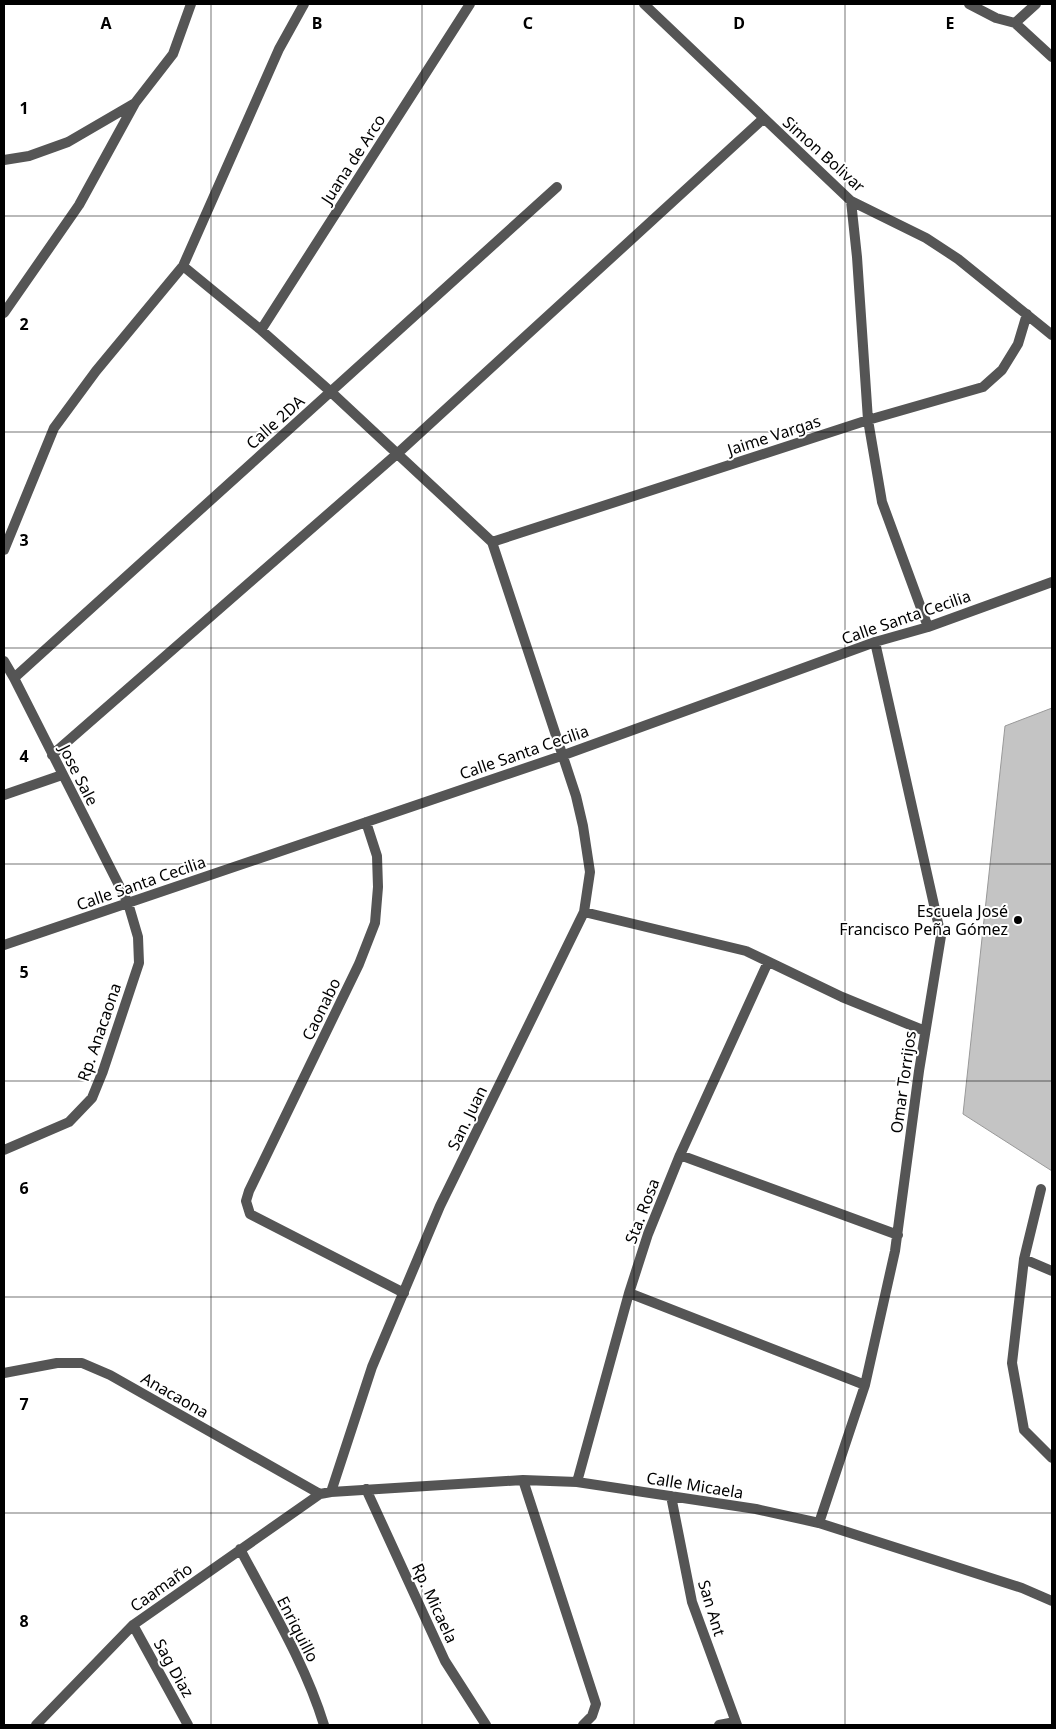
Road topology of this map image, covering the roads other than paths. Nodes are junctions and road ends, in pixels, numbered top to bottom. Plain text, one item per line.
1 (191, 4) edge
2 (304, 4) edge
3 (470, 4) edge
4 (644, 4) edge
5 (969, 4) edge
6 (1036, 4) edge
7 (1015, 23) junction
8 (1052, 57) edge
9 (135, 103) junction
10 (763, 119) junction
11 (4, 160) edge
12 (556, 187) dead end
13 (851, 201) junction
14 (183, 266) junction
15 (4, 313) edge
16 (1027, 314) junction
17 (261, 330) junction
18 (1052, 336) edge
19 (331, 392) junction
20 (868, 420) junction
21 (398, 453) junction
22 (492, 542) junction
23 (4, 550) edge
24 (1052, 582) edge
25 (928, 627) junction
26 (875, 642) junction
27 (4, 661) edge
28 (14, 678) junction
29 (52, 755) junction
30 (564, 755) junction
31 (62, 775) junction
32 (4, 795) edge
33 (366, 822) junction
34 (128, 903) junction
35 (584, 912) junction
36 (4, 946) edge
37 (768, 962) junction
38 (925, 1031) junction
39 (4, 1150) edge
40 (680, 1155) junction
41 (1041, 1189) dead end
42 (898, 1235) junction
43 (1024, 1259) junction
44 (1052, 1271) edge
45 (404, 1293) junction
46 (629, 1293) junction
47 (4, 1373) edge
48 (865, 1385) junction
49 (1052, 1458) edge
50 (523, 1480) junction
51 (577, 1482) junction
52 (366, 1489) junction
53 (331, 1492) junction
54 (320, 1494) junction
55 (671, 1496) junction
56 (819, 1523) junction
57 (240, 1549) junction
58 (1052, 1601) edge
59 (133, 1625) junction
60 (736, 1724) edge
61 (36, 1725) edge
62 (188, 1725) edge
63 (324, 1725) edge
64 (486, 1725) edge
65 (583, 1725) edge
66 (719, 1725) edge

1 - 9 street
2 - 14 street
3 - 17 street, Juana de Arco
4 - 10 street, Simon Bolivar
5 - 7 street
6 - 7 street
7 - 8 street
9 - 11 street
9 - 15 street
10 - 13 street, Simon Bolivar
10 - 21 street
12 - 19 street, Calle 2DA
13 - 16 street, Simon Bolivar
13 - 20 street
14 - 17 street
14 - 23 street
16 - 18 street, Simon Bolivar
16 - 20 street, Jaime Vargas
17 - 19 street
19 - 21 street
19 - 28 street, Calle 2DA
20 - 22 street, Jaime Vargas
20 - 25 street
21 - 22 street
21 - 29 street
22 - 30 street, San. Juan
24 - 25 street, Calle Santa Cecilia
25 - 26 street, Calle Santa Cecilia
26 - 30 street, Calle Santa Cecilia
26 - 38 street, Omar Torrijos
27 - 28 street, Jose Sale
28 - 29 street, Jose Sale
29 - 31 street, Jose Sale
30 - 33 street, Calle Santa Cecilia
30 - 35 street, San. Juan
31 - 32 street
31 - 34 street, Jose Sale
33 - 34 street, Calle Santa Cecilia
33 - 45 street, Caonabo
34 - 36 street, Calle Santa Cecilia
34 - 39 street, Rp. Anacaona
35 - 37 street
35 - 45 street, San. Juan
37 - 38 street
37 - 40 street, Sta. Rosa
38 - 42 street, Omar Torrijos
40 - 42 street
40 - 46 street, Sta. Rosa
41 - 43 street
42 - 48 street, Omar Torrijos
43 - 44 street
43 - 49 street
45 - 53 street, San. Juan
46 - 48 street
46 - 51 street, Sta. Rosa
47 - 54 street, Anacaona
48 - 56 street, Omar Torrijos
50 - 51 street, Calle Micaela
50 - 52 street, Calle Micaela
50 - 65 street
51 - 55 street, Calle Micaela
52 - 53 street, Calle Micaela
52 - 64 street, Rp. Micaela
53 - 54 street, Calle Micaela
54 - 57 street, Caamaño
55 - 56 street, Calle Micaela
55 - 60 street, San Ant
56 - 58 street, Calle Micaela
57 - 59 street, Caamaño
57 - 63 street, Enriquillo
59 - 61 street, Caamaño
59 - 62 street, Sag Diaz
60 - 66 street

